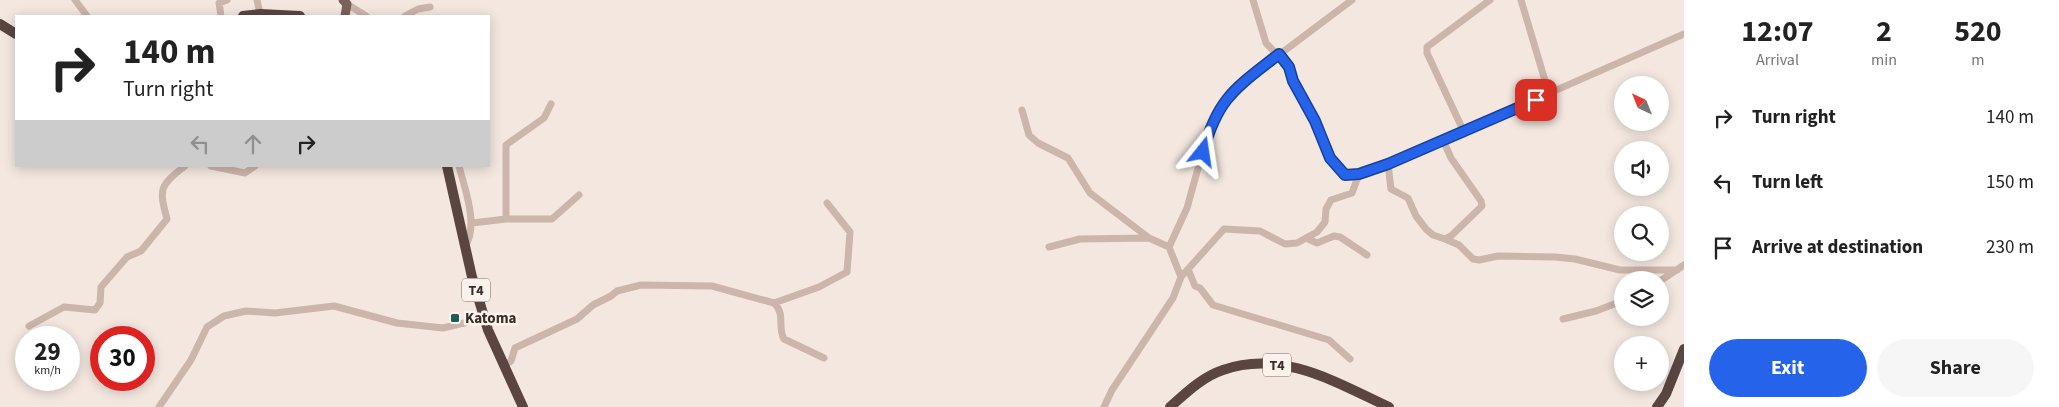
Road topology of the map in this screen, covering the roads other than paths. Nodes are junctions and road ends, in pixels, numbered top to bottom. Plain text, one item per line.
1 (75, 0) edge
2 (227, 0) edge
3 (256, 0) edge
4 (1253, 0) edge
5 (1352, 0) edge
6 (1490, 0) edge
7 (1521, 0) edge
8 (345, 2) edge
9 (430, 7) dead end
10 (260, 14) junction
11 (86, 15) edge
12 (220, 15) edge
13 (252, 15) edge
14 (280, 15) edge
15 (345, 15) edge
16 (364, 15) edge
17 (407, 15) edge
18 (1, 26) edge
19 (15, 33) edge
20 (1684, 34) edge
21 (1279, 54) junction
22 (1549, 94) junction
23 (551, 104) dead end
24 (1022, 110) dead end
25 (1463, 130) junction
26 (1443, 140) junction
27 (1388, 164) junction
28 (184, 167) edge
29 (216, 167) edge
30 (254, 167) edge
31 (447, 167) edge
32 (459, 167) edge
33 (1359, 174) junction
34 (579, 195) dead end
35 (827, 203) dead end
36 (506, 219) junction
37 (472, 224) junction
38 (1149, 238) junction
39 (1308, 239) junction
40 (1445, 239) junction
41 (1049, 246) dead end
42 (465, 247) junction
43 (1169, 247) junction
44 (1367, 255) dead end
45 (1684, 265) edge
46 (1188, 269) junction
47 (1677, 270) junction
48 (1669, 275) edge
49 (1181, 277) junction
50 (774, 303) junction
51 (1614, 304) edge
52 (483, 315) junction
53 (1563, 319) dead end
54 (29, 326) dead end
55 (1684, 349) edge
56 (824, 358) dead end
57 (1350, 360) dead end
58 (504, 366) junction
59 (159, 407) edge
60 (523, 407) edge
61 (1104, 407) edge
62 (1170, 407) edge
63 (1389, 407) edge
64 (1656, 407) edge

1 - 11 street
2 - 12 street
3 - 10 street
4 - 21 street
5 - 21 street
6 - 25 street
7 - 22 street
8 - 15 main road
8 - 16 street
9 - 17 street
10 - 13 highway
10 - 14 highway
18 - 19 highway
20 - 22 street
21 - 33 street
21 - 43 street
22 - 25 street
23 - 36 street
24 - 38 street
25 - 26 street
26 - 27 street
26 - 40 street
27 - 33 street
27 - 40 street
28 - 54 street
29 - 30 street
31 - 42 highway, T4
32 - 37 street
33 - 39 street
34 - 36 street
35 - 50 street
36 - 37 street
37 - 42 street
38 - 41 street
38 - 43 street
39 - 44 street
39 - 46 street
40 - 47 street
42 - 52 highway, T4
43 - 49 street
45 - 47 street
46 - 49 street
46 - 57 street
47 - 48 street
49 - 61 street
50 - 56 street
50 - 58 street
51 - 53 street
52 - 58 highway, T4
52 - 59 street
55 - 64 highway
58 - 60 highway, T4
62 - 63 highway, T4

